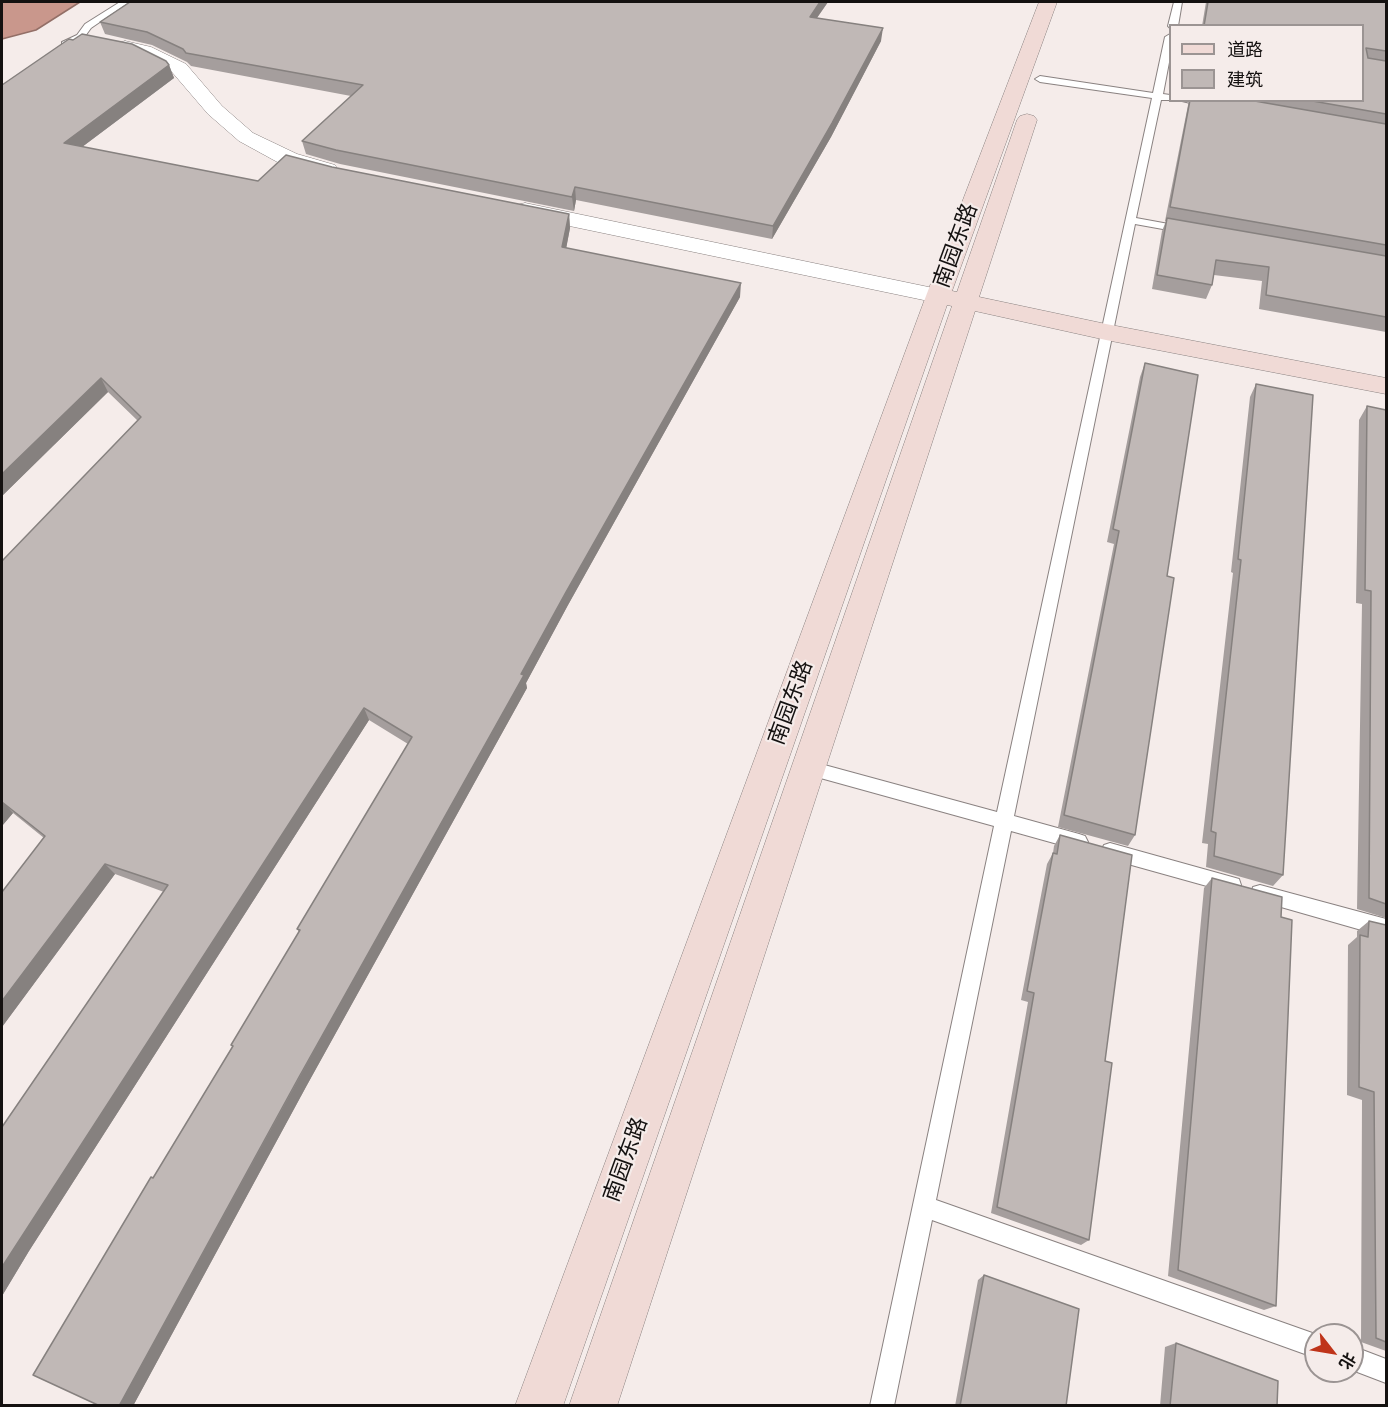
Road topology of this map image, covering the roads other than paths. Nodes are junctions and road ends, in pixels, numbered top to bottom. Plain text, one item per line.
1 (125, 2) edge
2 (1048, 2) edge
3 (1068, 2) edge
4 (1178, 2) edge
5 (1173, 24) edge
6 (80, 37) junction
7 (1169, 47) edge
8 (55, 50) edge
9 (1040, 79) junction
10 (1164, 97) edge
11 (1195, 102) edge
12 (1217, 106) edge
13 (348, 175) edge
14 (509, 207) edge
15 (1130, 220) junction
16 (1200, 233) edge
17 (952, 299) junction
18 (1106, 332) junction
19 (1386, 386) edge
20 (806, 767) junction
21 (1005, 822) junction
22 (1386, 928) edge
23 (922, 1206) junction
24 (1304, 1342) edge
25 (1364, 1363) edge
26 (1386, 1371) edge
27 (539, 1406) edge
28 (593, 1406) edge
29 (882, 1406) edge

1 - 6 lane
2 - 17 main road, 南园东路
3 - 9 main road, 南园东路
4 - 5 lane
6 - 8 lane
6 - 13 street
7 - 10 lane
9 - 10 lane
9 - 17 main road, 南园东路
10 - 15 lane
11 - 12 lane
14 - 17 street
15 - 16 lane
15 - 18 lane
17 - 18 main road
17 - 20 main road, 南园东路
17 - 27 main road, 南园东路
18 - 19 main road
18 - 21 lane
20 - 21 lane
20 - 28 main road, 南园东路
21 - 22 lane
21 - 23 lane
23 - 24 lane
23 - 29 lane
25 - 26 lane

